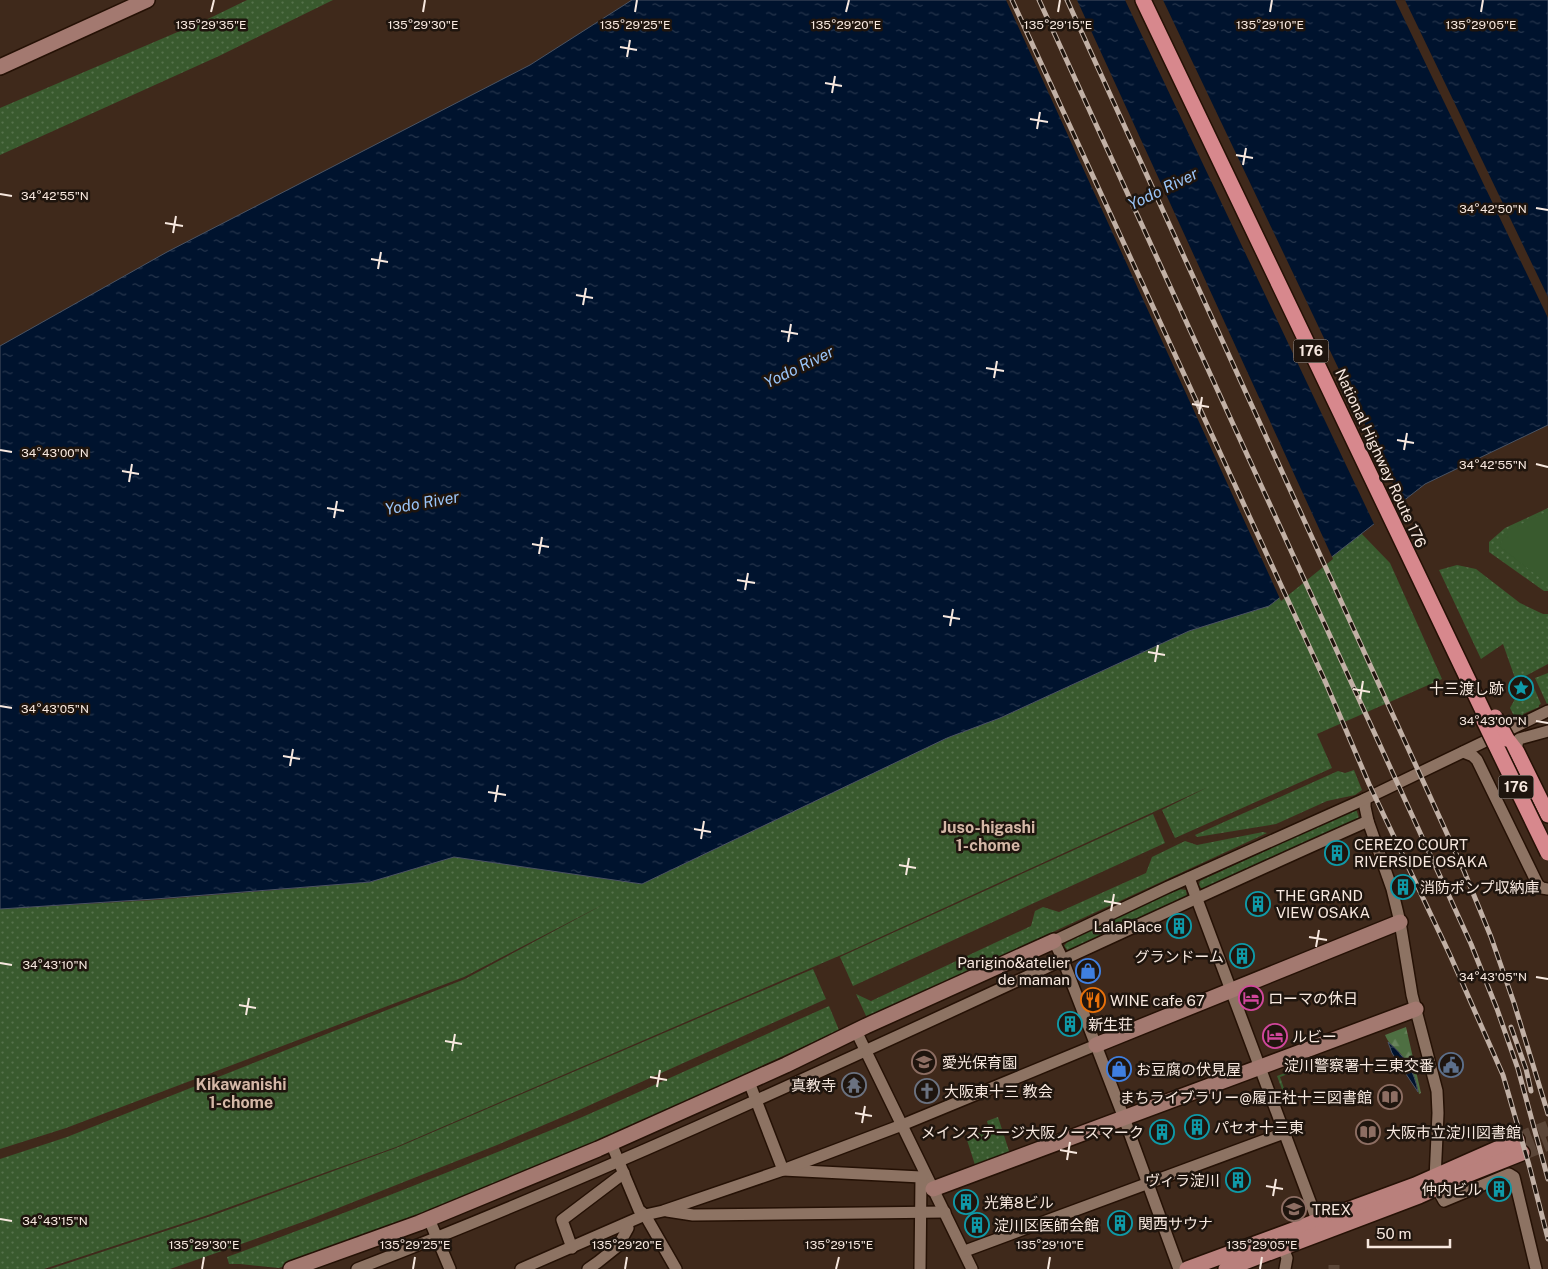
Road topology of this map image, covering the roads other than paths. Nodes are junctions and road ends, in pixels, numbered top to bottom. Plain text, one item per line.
1 (147, 0) edge
2 (1143, 0) edge
3 (0, 67) edge
4 (1548, 711) edge
5 (1485, 714) junction
6 (1548, 731) edge
7 (1463, 752) junction
8 (1517, 752) junction
9 (1365, 799) junction
10 (1548, 815) edge
11 (1368, 821) junction
12 (1548, 853) edge
13 (1189, 878) junction
14 (1548, 889) edge
15 (1196, 898) junction
16 (1400, 922) junction
17 (1054, 941) junction
18 (1063, 960) junction
19 (1230, 990) junction
20 (1416, 1009) junction
21 (856, 1031) junction
22 (1096, 1045) junction
23 (867, 1050) junction
24 (1260, 1067) junction
25 (749, 1082) junction
26 (757, 1100) junction
27 (1124, 1118) junction
28 (902, 1125) junction
29 (1284, 1133) junction
30 (611, 1143) junction
31 (1519, 1146) tunnel mouth
32 (622, 1168) junction
33 (783, 1170) junction
34 (923, 1175) junction
35 (1436, 1182) junction
36 (1148, 1183) junction
37 (933, 1189) junction
38 (663, 1211) junction
39 (945, 1212) junction
40 (920, 1213) junction
41 (645, 1215) junction
42 (429, 1219) junction
43 (1317, 1220) junction
44 (626, 1225) junction
45 (437, 1238) junction
46 (572, 1248) junction
47 (965, 1252) junction
48 (1285, 1258) edge
49 (291, 1269) edge
50 (357, 1269) edge
51 (450, 1269) edge
52 (521, 1269) edge
53 (588, 1269) edge
54 (676, 1269) edge
55 (920, 1269) edge
56 (972, 1269) edge
57 (1179, 1269) edge
58 (1187, 1269) edge
59 (1226, 1269) edge
60 (1536, 1269) edge

1 - 3 street
2 - 5 highway, National Highway Route 176 / 176
4 - 7 street
5 - 8 highway, National Highway Route 176 / 176, bridge
5 - 12 highway, National Highway Route 176 / 176, bridge
6 - 8 street
7 - 9 street
7 - 14 street
8 - 10 highway, National Highway Route 176 / 176
9 - 11 street
9 - 13 street
11 - 15 street
11 - 16 street
13 - 15 street
13 - 17 street
15 - 18 street
15 - 19 street
16 - 19 street
16 - 20 street
17 - 18 street
17 - 21 street
18 - 22 street
18 - 23 street
19 - 22 street
19 - 24 street
20 - 24 street
20 - 35 street
21 - 23 street
21 - 25 street
22 - 27 street
22 - 28 street
23 - 26 street
23 - 28 street
24 - 27 street
24 - 29 street
25 - 26 street
25 - 30 street
26 - 32 street
26 - 33 street
27 - 36 street
27 - 37 street
28 - 33 street
28 - 34 street
29 - 36 street
29 - 43 street
30 - 32 street
30 - 42 street
31 - 35 main road
32 - 41 street
32 - 45 street
32 - 46 street
33 - 34 street
33 - 38 street
34 - 37 street
34 - 40 street
35 - 43 main road
35 - 48 main road
35 - 60 street
36 - 47 street
36 - 57 street
37 - 39 street
38 - 40 street
38 - 41 street
39 - 40 street
39 - 47 street
40 - 55 street
41 - 44 street
41 - 54 street
42 - 45 street
42 - 49 street
43 - 58 main road
44 - 46 street
44 - 53 street
45 - 50 street
45 - 51 street
46 - 52 street
47 - 56 street
48 - 59 main road

